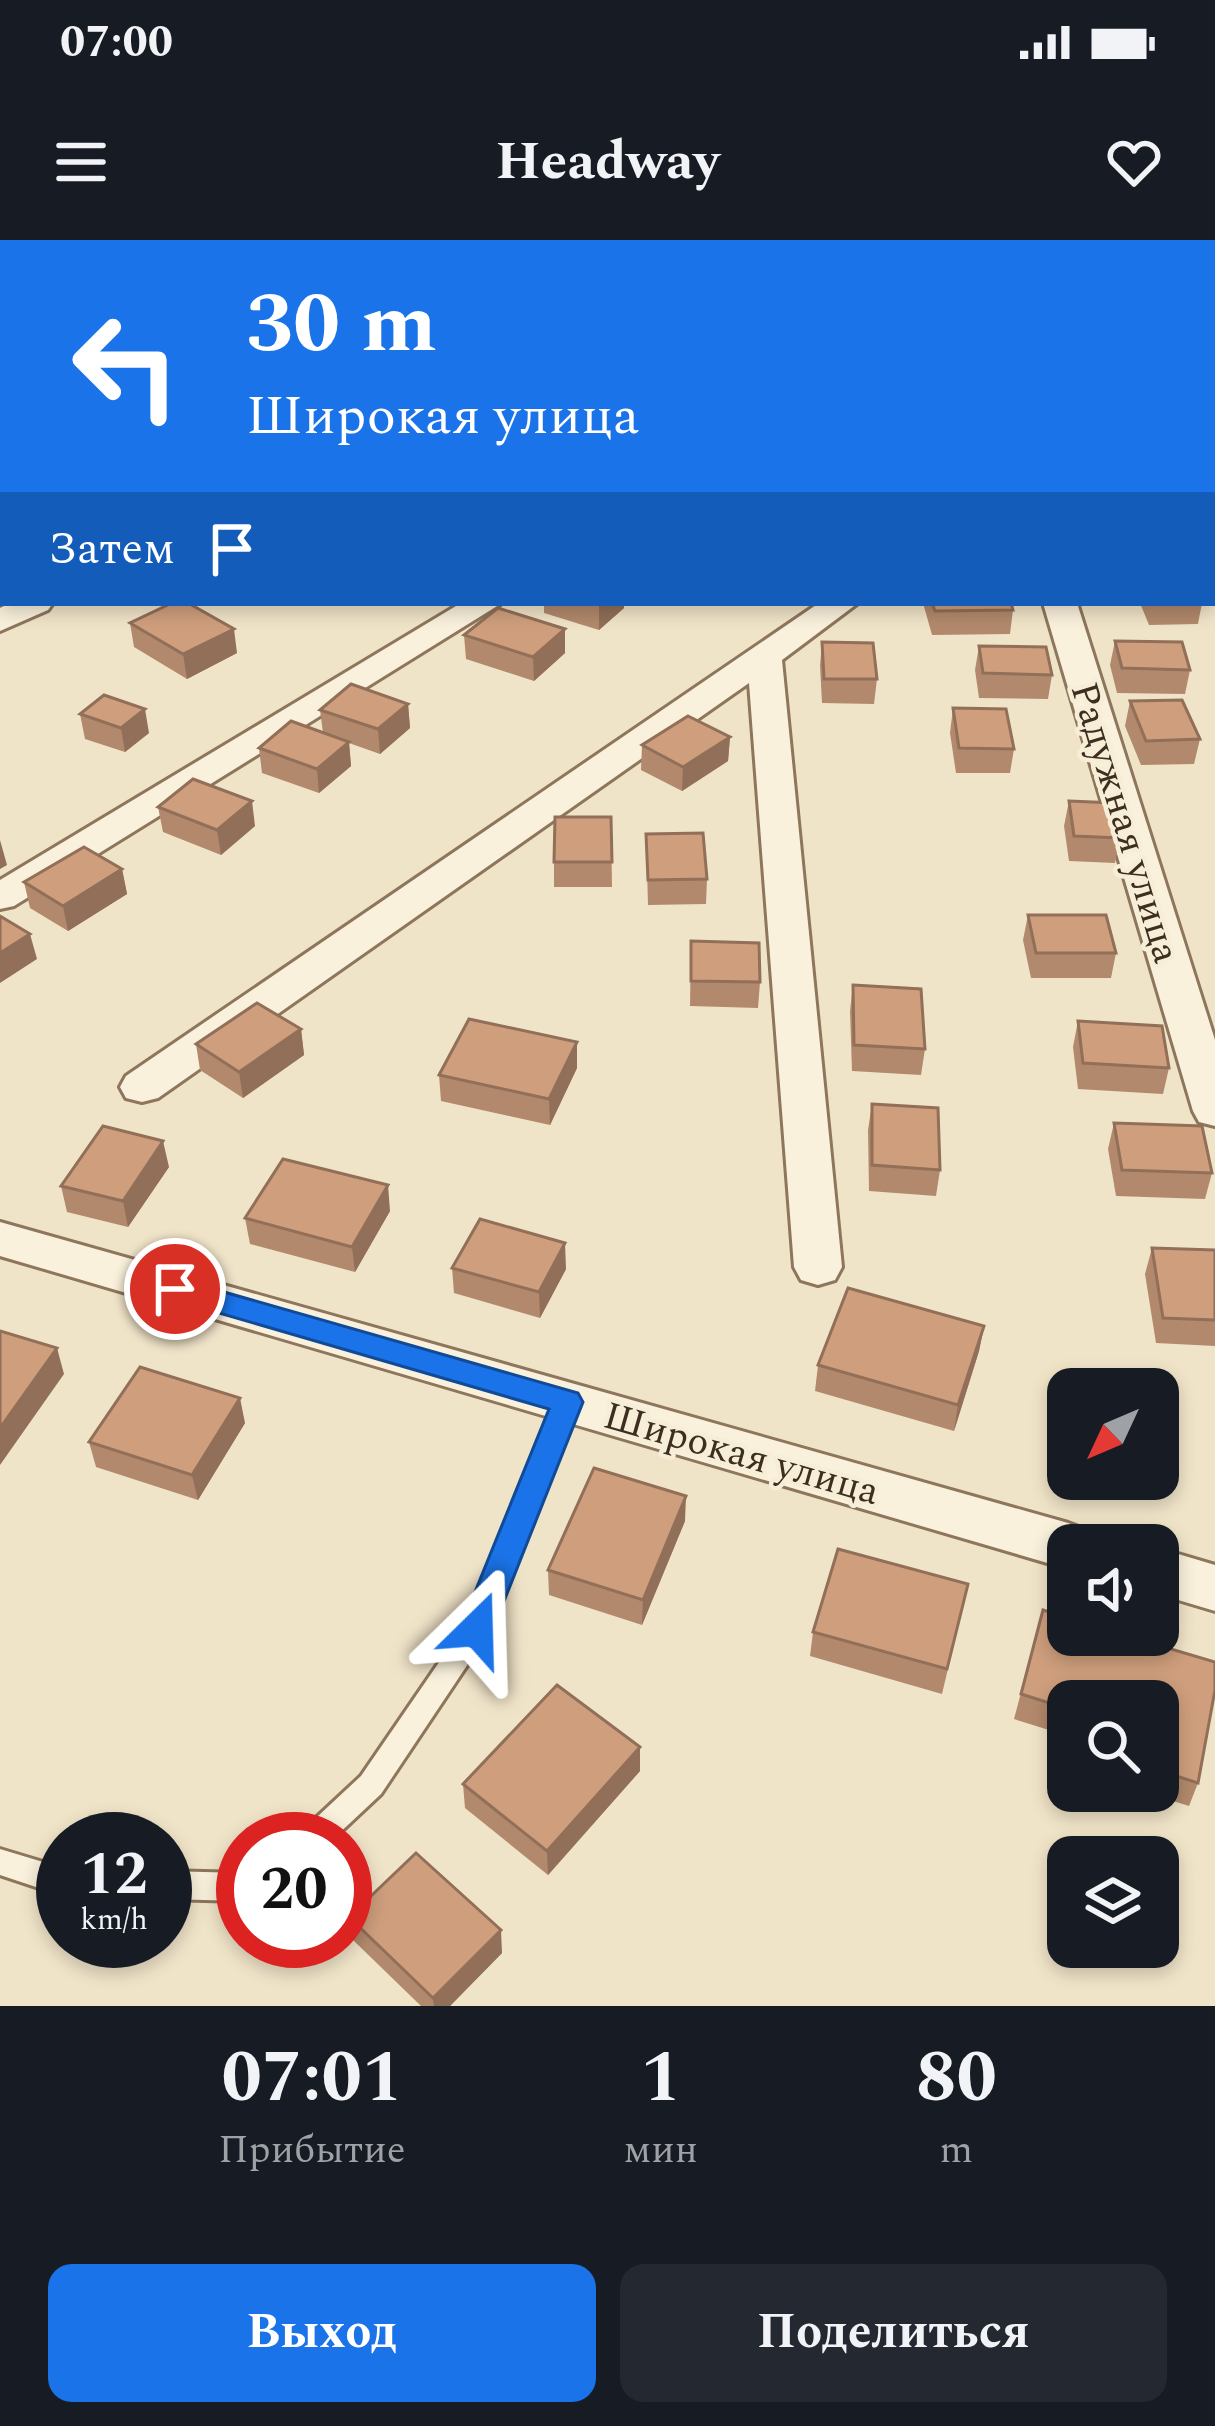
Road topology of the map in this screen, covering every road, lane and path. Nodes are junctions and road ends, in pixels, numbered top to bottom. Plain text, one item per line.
1 (30, 606) edge
2 (480, 606) edge
3 (837, 606) edge
4 (1061, 606) edge
5 (0, 621) edge
6 (764, 657) junction
7 (0, 898) edge
8 (142, 1087) dead end
9 (1215, 1111) edge
10 (0, 1239) edge
11 (818, 1267) dead end
12 (567, 1402) junction
13 (1047, 1540) edge
14 (1179, 1577) edge
15 (1215, 1588) edge
16 (342, 1812) edge
17 (0, 1862) edge
18 (36, 1873) edge

1 - 5 street
2 - 7 street
3 - 6 street
4 - 9 street, Радужная улица
6 - 8 street
6 - 11 street
10 - 12 street, Широкая улица
12 - 13 street, Широкая улица
12 - 16 lane
14 - 15 street
17 - 18 lane

